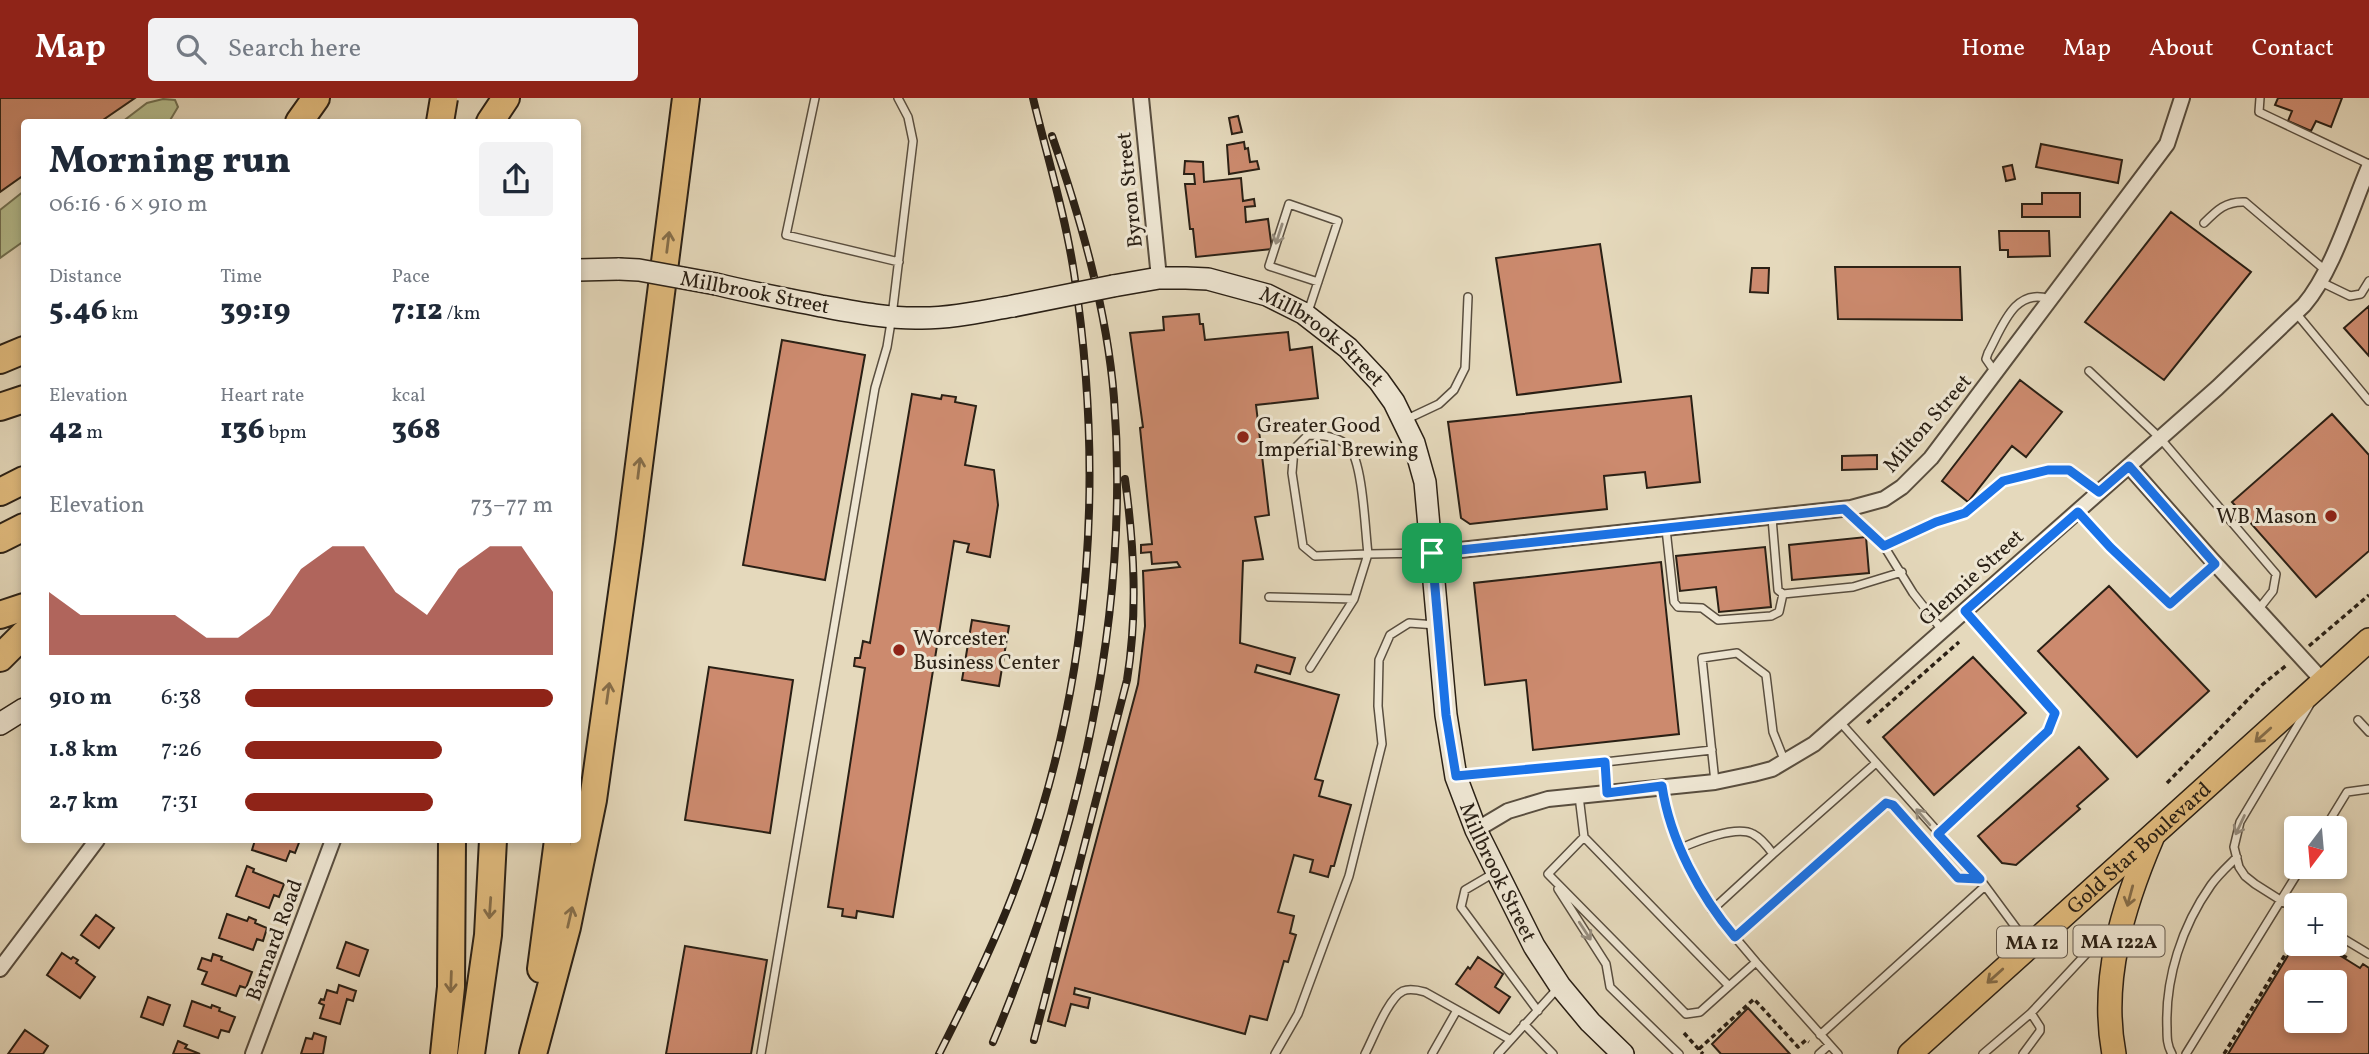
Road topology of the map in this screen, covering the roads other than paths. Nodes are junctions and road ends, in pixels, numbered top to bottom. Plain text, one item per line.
1 (316, 98) edge
2 (444, 98) edge
3 (450, 98) edge
4 (506, 98) edge
5 (686, 98) edge
6 (814, 98) edge
7 (898, 98) edge
8 (1141, 98) edge
9 (2182, 98) edge
10 (2260, 98) edge
11 (301, 119) edge
12 (435, 119) edge
13 (440, 119) edge
14 (492, 119) edge
15 (2369, 165) edge
16 (2204, 223) dead end
17 (899, 262) junction
18 (581, 270) edge
19 (2323, 276) junction
20 (1159, 278) junction
21 (2369, 281) edge
22 (1318, 282) junction
23 (1468, 297) dead end
24 (2050, 300) junction
25 (2297, 313) junction
26 (892, 316) junction
27 (1306, 316) junction
28 (21, 350) edge
29 (0, 360) edge
30 (2089, 371) dead end
31 (1996, 374) junction
32 (21, 400) edge
33 (2369, 401) edge
34 (0, 407) edge
35 (1404, 421) junction
36 (2160, 438) junction
37 (2129, 466) junction
38 (21, 482) edge
39 (0, 492) edge
40 (2099, 492) junction
41 (1844, 509) junction
42 (2078, 512) junction
43 (1772, 518) junction
44 (21, 528) edge
45 (1666, 529) junction
46 (0, 539) edge
47 (1884, 546) junction
48 (1432, 553) junction
49 (1367, 554) junction
50 (2215, 564) junction
51 (1902, 572) junction
52 (1783, 594) junction
53 (1269, 597) dead end
54 (1354, 599) junction
55 (21, 608) edge
56 (2258, 610) junction
57 (1965, 611) junction
58 (0, 615) edge
59 (1437, 625) junction
60 (1943, 631) junction
61 (21, 637) edge
62 (2369, 640) edge
63 (0, 658) edge
64 (1311, 668) dead end
65 (2323, 681) junction
66 (21, 711) edge
67 (2358, 720) dead end
68 (1840, 722) junction
69 (0, 724) edge
70 (2369, 732) edge
71 (1712, 750) junction
72 (1605, 762) junction
73 (1786, 762) junction
74 (1876, 763) junction
75 (1456, 776) junction
76 (1715, 782) junction
77 (1662, 786) junction
78 (2369, 789) edge
79 (1607, 793) junction
80 (1579, 796) junction
81 (2332, 816) edge
82 (1476, 830) junction
83 (2154, 832) junction
84 (1938, 834) junction
85 (1584, 836) junction
86 (95, 843) edge
87 (332, 843) edge
88 (452, 843) edge
89 (493, 843) edge
90 (558, 843) edge
91 (1681, 848) junction
92 (1773, 854) junction
93 (2236, 858) junction
94 (1498, 871) junction
95 (1548, 874) junction
96 (2294, 879) edge
97 (1982, 883) junction
98 (2281, 900) junction
99 (2284, 902) edge
100 (1712, 910) junction
101 (2120, 936) junction
102 (1735, 937) junction
103 (2347, 941) edge
104 (2029, 945) junction
105 (2369, 954) edge
106 (1756, 962) junction
107 (0, 970) edge
108 (1560, 986) junction
109 (1729, 986) junction
110 (1457, 1010) junction
111 (1538, 1011) junction
112 (2031, 1013) junction
113 (1524, 1024) junction
114 (1820, 1035) junction
115 (1509, 1039) junction
116 (1829, 1045) junction
117 (253, 1054) edge
118 (444, 1054) edge
119 (471, 1054) edge
120 (531, 1054) edge
121 (761, 1054) edge
122 (1275, 1054) edge
123 (1365, 1054) edge
124 (1432, 1054) edge
125 (1498, 1054) edge
126 (1553, 1054) edge
127 (1623, 1054) edge
128 (1679, 1054) edge
129 (1819, 1054) edge
130 (1838, 1054) edge
131 (1910, 1054) edge
132 (1983, 1054) edge
133 (2023, 1054) edge
134 (2114, 1054) edge
135 (2172, 1054) edge
136 (2186, 1054) edge

1 - 11 highway
2 - 13 highway, bridge
3 - 12 highway
4 - 14 highway
120 -> 5 highway
6 - 17 lane
7 - 17 lane
8 - 20 street, Byron Street
9 - 24 street, Milton Street
10 - 15 lane
15 - 19 street, Glennie Street
16 - 19 lane
17 - 26 lane
18 - 26 main road, Millbrook Street, bridge
19 - 21 lane
19 - 25 street, Glennie Street
20 - 26 main road, Millbrook Street, bridge
20 - 27 main road, Millbrook Street
22 -> 22 lane
22 - 27 lane
23 - 35 lane
24 - 31 street, Milton Street
24 - 31 lane
25 - 33 lane
25 - 36 street, Glennie Street
26 - 121 lane
27 - 35 main road, Millbrook Street
28 - 29 highway
30 - 36 lane
31 - 41 street, Milton Street
32 - 34 highway
35 - 48 main road, Millbrook Street
36 - 37 street, Glennie Street
36 - 56 lane
37 - 40 street, Glennie Street
37 - 50 street
38 - 39 highway
40 - 42 street, Glennie Street
40 - 47 lane
41 - 43 street, Milton Street
41 - 47 lane
42 - 50 lane
42 - 57 street, Glennie Street
43 - 45 street, Milton Street
43 - 52 lane
44 - 46 highway
45 - 48 street, Milton Street
45 - 52 lane
47 - 51 lane
48 - 49 lane
48 - 59 main road, Millbrook Street
49 - 49 lane
49 - 54 lane
50 - 56 street
51 - 52 lane
51 - 60 lane
53 - 54 lane
54 - 64 lane
55 - 58 highway
56 - 65 street
57 - 60 street, Glennie Street
57 - 84 lane
59 - 75 main road, Millbrook Street
59 - 122 lane
60 - 68 street, Glennie Street
61 - 63 highway
62 - 65 main road, Gold Star Boulevard / MA 12
65 -> 83 main road, Gold Star Boulevard / MA 12
65 -> 93 lane
66 - 69 main road
67 - 70 lane
68 - 73 street, Glennie Street
68 - 74 lane
71 - 72 lane
71 - 73 lane
71 - 76 lane
72 - 75 lane
72 - 79 lane
73 - 76 street, Glennie Street
84 -> 74 lane
74 - 92 lane
75 - 82 main road, Millbrook Street
76 - 77 street, Glennie Street
77 - 79 street, Glennie Street
77 - 91 lane
78 - 81 lane
79 - 80 street, Glennie Street
80 - 82 street, Glennie Street
80 - 85 lane
82 - 94 main road, Millbrook Street
83 -> 101 main road, MA 122A
83 - 104 main road, Gold Star Boulevard / MA 12
84 - 97 lane
85 - 95 lane
85 - 109 lane
86 - 107 street
87 - 117 street, Barnard Road
88 -> 118 highway
89 -> 119 highway
90 - 120 highway
91 - 92 lane
91 - 100 lane
92 - 100 lane
93 - 98 lane
93 - 135 lane
94 - 108 main road, Millbrook Street
94 - 111 lane
95 - 109 lane
95 -> 128 lane
96 - 98 lane
97 - 102 lane
97 - 104 lane
97 - 114 lane
98 - 99 lane
98 - 136 lane
100 - 102 lane
101 - 112 lane
101 - 134 main road, MA 122A
102 - 106 lane
103 - 105 lane
104 -> 131 main road, Gold Star Boulevard / MA 12
106 - 109 lane
106 - 114 lane
108 - 111 lane
108 - 127 main road, Millbrook Street
110 - 115 lane
110 - 123 lane
110 - 124 lane
111 - 113 lane
112 - 132 lane
112 - 133 lane
113 - 115 lane
113 - 126 lane
114 - 116 lane
115 - 125 lane
116 - 129 lane
116 - 130 lane

